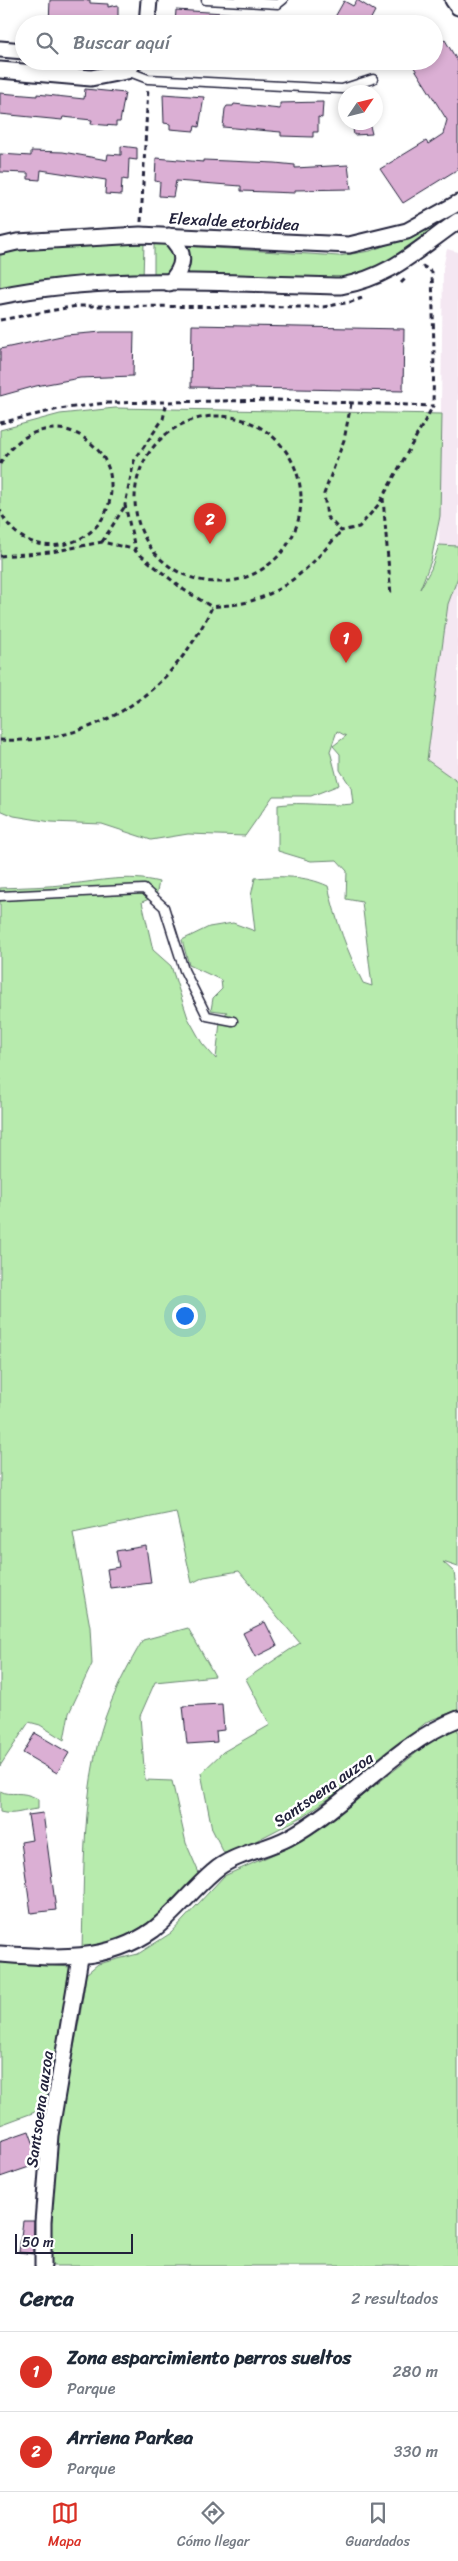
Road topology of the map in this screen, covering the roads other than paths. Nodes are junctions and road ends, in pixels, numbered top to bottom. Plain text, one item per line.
1 (149, 0) edge
2 (206, 0) edge
3 (283, 0) edge
4 (453, 0) edge
5 (458, 7) edge
6 (148, 15) edge
7 (0, 49) edge
8 (15, 50) edge
9 (0, 70) edge
10 (118, 70) edge
11 (136, 70) edge
12 (373, 79) dead end
13 (458, 203) edge
14 (458, 221) edge
15 (169, 236) junction
16 (0, 246) edge
17 (169, 283) junction
18 (0, 296) edge
19 (0, 896) edge
20 (233, 1021) dead end
21 (458, 1719) edge
22 (0, 1954) edge
23 (80, 1958) junction
24 (43, 2266) edge

1 - 6 street
2 - 3 lane
4 - 5 street
7 - 8 street
9 - 10 street
11 - 12 lane
13 - 15 street, Elexalde etorbidea
14 - 17 street
15 - 16 street, Elexalde etorbidea
15 - 17 street
17 - 18 street
19 - 20 lane
21 - 23 street, Santsoena auzoa
22 - 23 street, Santsoena auzoa
23 - 24 street, Santsoena auzoa

